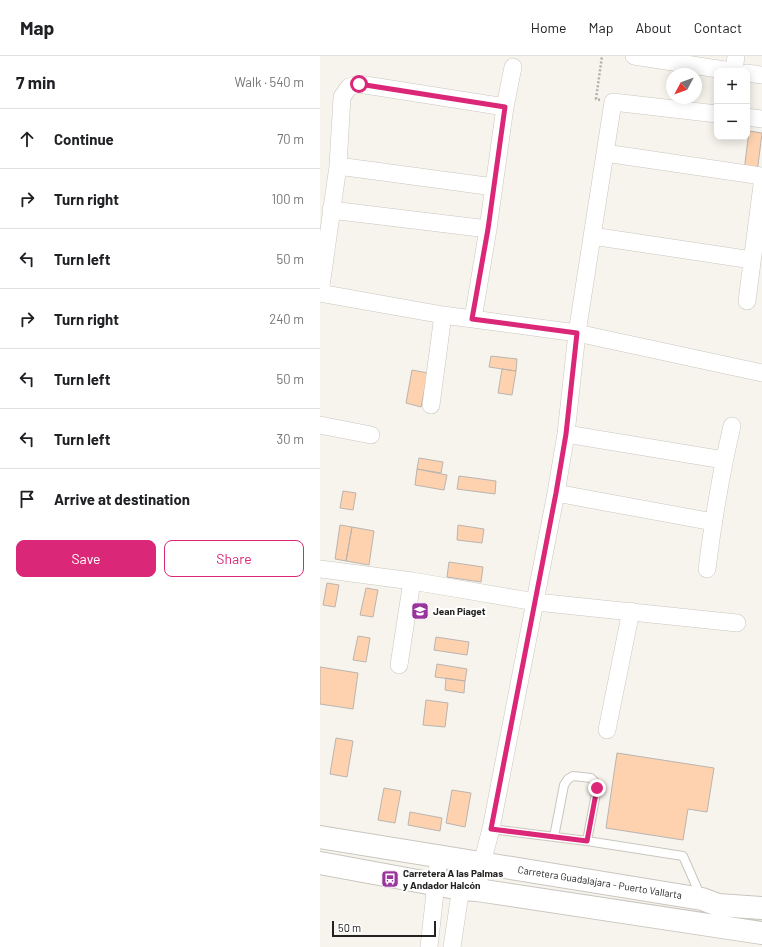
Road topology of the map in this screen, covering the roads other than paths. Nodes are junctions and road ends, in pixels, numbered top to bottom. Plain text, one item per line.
1 (736, 56) edge
2 (643, 57) edge
3 (514, 67) dead end
4 (714, 68) edge
5 (734, 68) edge
6 (750, 73) edge
7 (762, 75) edge
8 (505, 107) junction
9 (714, 114) edge
10 (750, 118) edge
11 (762, 119) edge
12 (605, 153) junction
13 (338, 166) junction
14 (762, 176) edge
15 (762, 184) edge
16 (494, 188) junction
17 (331, 210) junction
18 (488, 229) junction
19 (592, 236) junction
20 (752, 260) junction
21 (320, 293) edge
22 (747, 301) dead end
23 (443, 315) junction
24 (472, 319) junction
25 (577, 333) junction
26 (762, 373) edge
27 (432, 405) dead end
28 (320, 424) edge
29 (732, 426) dead end
30 (566, 434) junction
31 (371, 435) dead end
32 (724, 460) junction
33 (556, 493) junction
34 (713, 522) junction
35 (320, 569) edge
36 (707, 569) dead end
37 (412, 581) junction
38 (536, 602) junction
39 (631, 611) junction
40 (737, 623) dead end
41 (399, 665) dead end
42 (607, 730) dead end
43 (491, 829) junction
44 (320, 837) edge
45 (554, 837) junction
46 (587, 841) junction
47 (439, 856) junction
48 (474, 861) junction
49 (320, 863) edge
50 (435, 884) junction
51 (469, 889) junction
52 (702, 899) junction
53 (762, 908) edge
54 (762, 933) edge
55 (429, 947) edge
56 (452, 947) edge

1 - 5 street
2 - 4 street
3 - 8 street
6 - 7 street
8 - 13 street
8 - 16 street
9 - 12 street
10 - 11 street
12 - 14 street
12 - 19 street
13 - 16 street
13 - 17 street
15 - 20 street
16 - 18 street
17 - 18 street
17 - 21 street
18 - 24 street
19 - 20 street
19 - 25 street
20 - 22 street
21 - 23 street
23 - 24 street
23 - 27 street
24 - 25 street
25 - 26 street
25 - 30 street
28 - 31 street
29 - 32 street
30 - 32 street
30 - 33 street
32 - 34 street
33 - 34 street
33 - 38 street
34 - 36 street
35 - 37 street
37 - 38 street
37 - 41 street
38 - 39 street
38 - 43 street
39 - 40 street
39 - 42 street
43 - 45 lane
43 - 48 street
44 - 47 main road, Carretera Guadalajara - Puerto Vallarta
45 - 46 lane
45 - 46 lane
46 - 52 lane
47 - 48 main road, Carretera Guadalajara - Puerto Vallarta
47 - 50 street
48 - 51 street
48 - 52 main road, Carretera Guadalajara - Puerto Vallarta
49 - 50 main road
50 - 51 main road
50 - 55 street
51 - 54 main road
51 - 56 street
52 - 53 main road, Carretera Guadalajara - Puerto Vallarta

